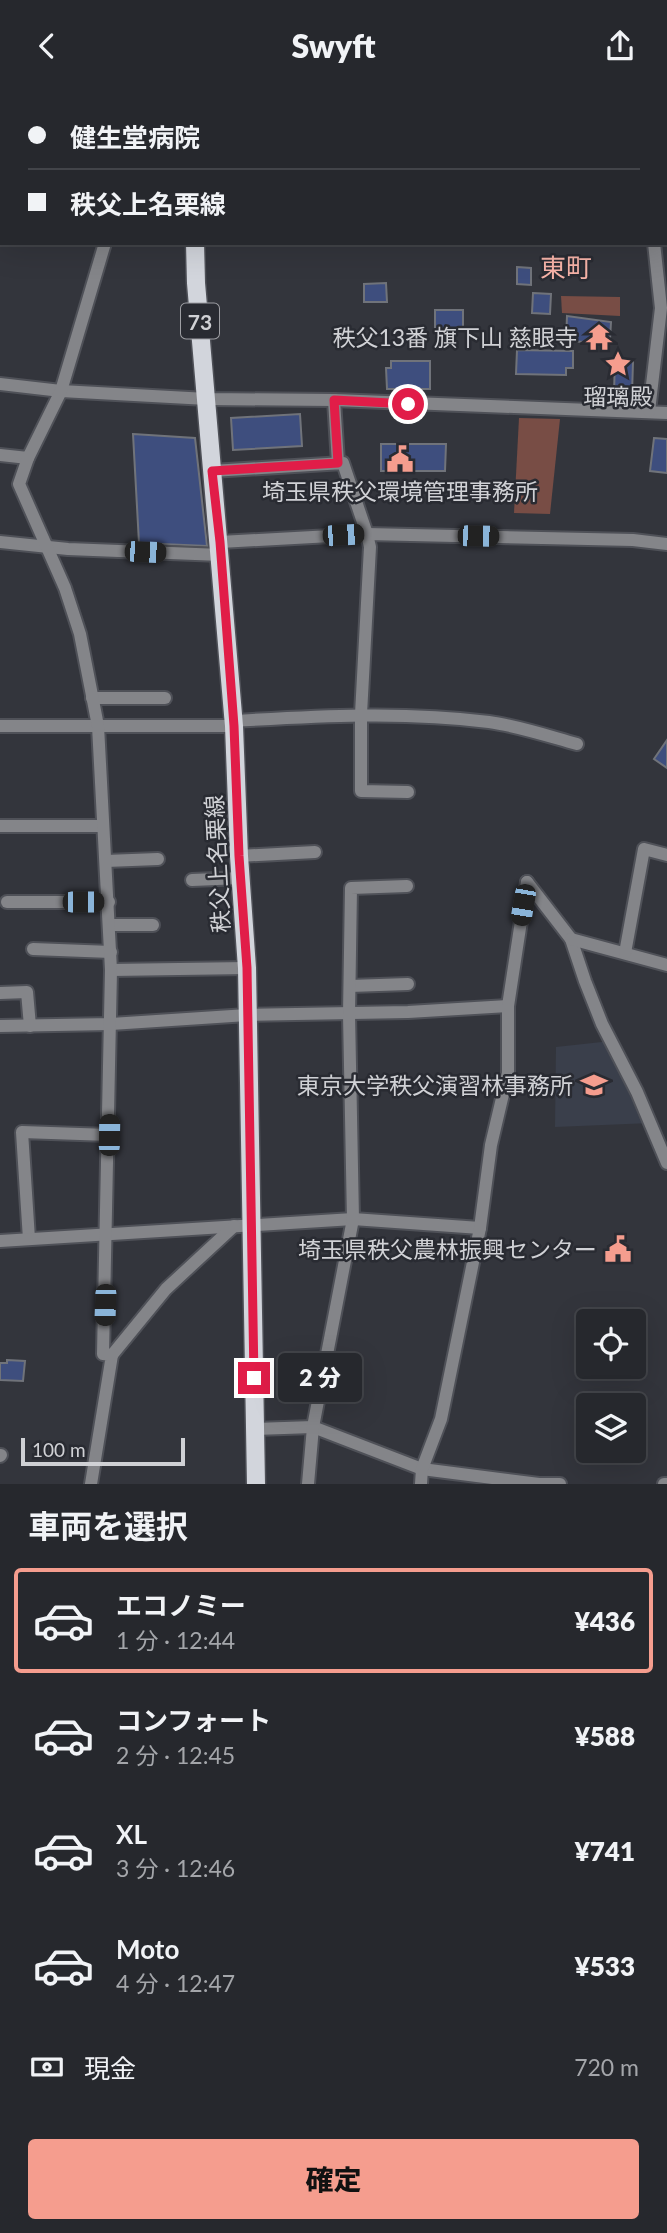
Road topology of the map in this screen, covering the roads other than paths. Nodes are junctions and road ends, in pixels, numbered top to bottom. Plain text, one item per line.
1 (104, 245) edge
2 (195, 245) edge
3 (654, 245) edge
4 (662, 351) edge
5 (0, 384) edge
6 (61, 391) junction
7 (206, 399) junction
8 (334, 400) junction
9 (649, 411) junction
10 (667, 413) edge
11 (0, 454) edge
12 (28, 458) junction
13 (338, 463) junction
14 (212, 471) junction
15 (368, 534) junction
16 (0, 543) edge
17 (667, 544) edge
18 (45, 545) junction
19 (221, 549) junction
20 (92, 698) junction
21 (165, 698) dead end
22 (361, 714) junction
23 (234, 723) junction
24 (0, 726) edge
25 (98, 726) junction
26 (577, 744) dead end
27 (408, 792) dead end
28 (0, 826) edge
29 (103, 826) junction
30 (315, 852) dead end
31 (667, 855) edge
32 (239, 856) junction
33 (158, 859) dead end
34 (106, 861) junction
35 (241, 879) junction
36 (192, 880) dead end
37 (407, 886) dead end
38 (7, 902) dead end
39 (109, 902) junction
40 (110, 925) junction
41 (153, 925) dead end
42 (571, 939) junction
43 (33, 949) dead end
44 (111, 952) junction
45 (625, 953) junction
46 (667, 965) edge
47 (247, 968) junction
48 (111, 970) junction
49 (408, 985) dead end
50 (350, 986) junction
51 (0, 993) edge
52 (509, 1006) junction
53 (349, 1014) junction
54 (247, 1015) junction
55 (111, 1024) junction
56 (0, 1026) edge
57 (30, 1026) junction
58 (109, 1135) junction
59 (667, 1163) edge
60 (353, 1219) junction
61 (243, 1226) junction
62 (480, 1228) junction
63 (107, 1233) junction
64 (29, 1239) junction
65 (0, 1241) edge
66 (112, 1355) junction
67 (313, 1427) junction
68 (255, 1429) junction
69 (422, 1469) junction
70 (91, 1484) edge
71 (256, 1484) edge
72 (308, 1484) edge
73 (421, 1484) edge
74 (560, 1484) edge

1 - 6 street
2 - 7 main road, 秩父上名栗線 / 73
3 - 4 street
4 - 9 street
5 - 6 street
6 - 7 street
6 - 12 street
7 - 8 street
7 - 14 main road, 秩父上名栗線 / 73
8 - 9 street
8 - 13 street
9 - 10 street
11 - 12 street
12 - 18 street
13 - 14 street
13 - 15 street
14 - 19 main road, 秩父上名栗線 / 73
15 - 17 street
15 - 19 street
15 - 22 street
16 - 18 street
18 - 19 street
18 - 20 street
19 - 23 main road, 秩父上名栗線 / 73
20 - 21 street
20 - 25 street
22 - 23 street
22 - 26 street
22 - 27 street
23 - 25 street
23 - 32 main road, 秩父上名栗線 / 73
24 - 25 street
25 - 29 street
28 - 29 street
29 - 34 street
30 - 32 street
31 - 45 street
32 - 35 main road, 秩父上名栗線 / 73
33 - 34 street
34 - 39 street
35 - 36 street
35 - 47 main road, 秩父上名栗線 / 73
37 - 50 street
38 - 39 street
39 - 40 street
40 - 41 street
40 - 44 street
42 - 45 street
42 - 52 street
42 - 59 street
43 - 44 street
44 - 48 street
45 - 46 street
47 - 48 street
47 - 54 main road, 秩父上名栗線 / 73
48 - 55 street
49 - 50 street
50 - 53 street
51 - 57 street
52 - 53 street
52 - 62 street
53 - 54 street
53 - 60 street
54 - 55 street
54 - 61 main road, 秩父上名栗線 / 73
55 - 57 street
55 - 58 street
56 - 57 street
58 - 63 street
58 - 64 street
60 - 61 street
60 - 62 street
60 - 67 street
61 - 63 street
61 - 66 street
61 - 68 main road, 秩父上名栗線 / 73
62 - 69 street
63 - 64 street
63 - 66 street
64 - 65 street
66 - 70 street
67 - 68 street
67 - 69 street
67 - 72 street
68 - 71 main road, 秩父上名栗線 / 73
69 - 73 street
69 - 74 street

